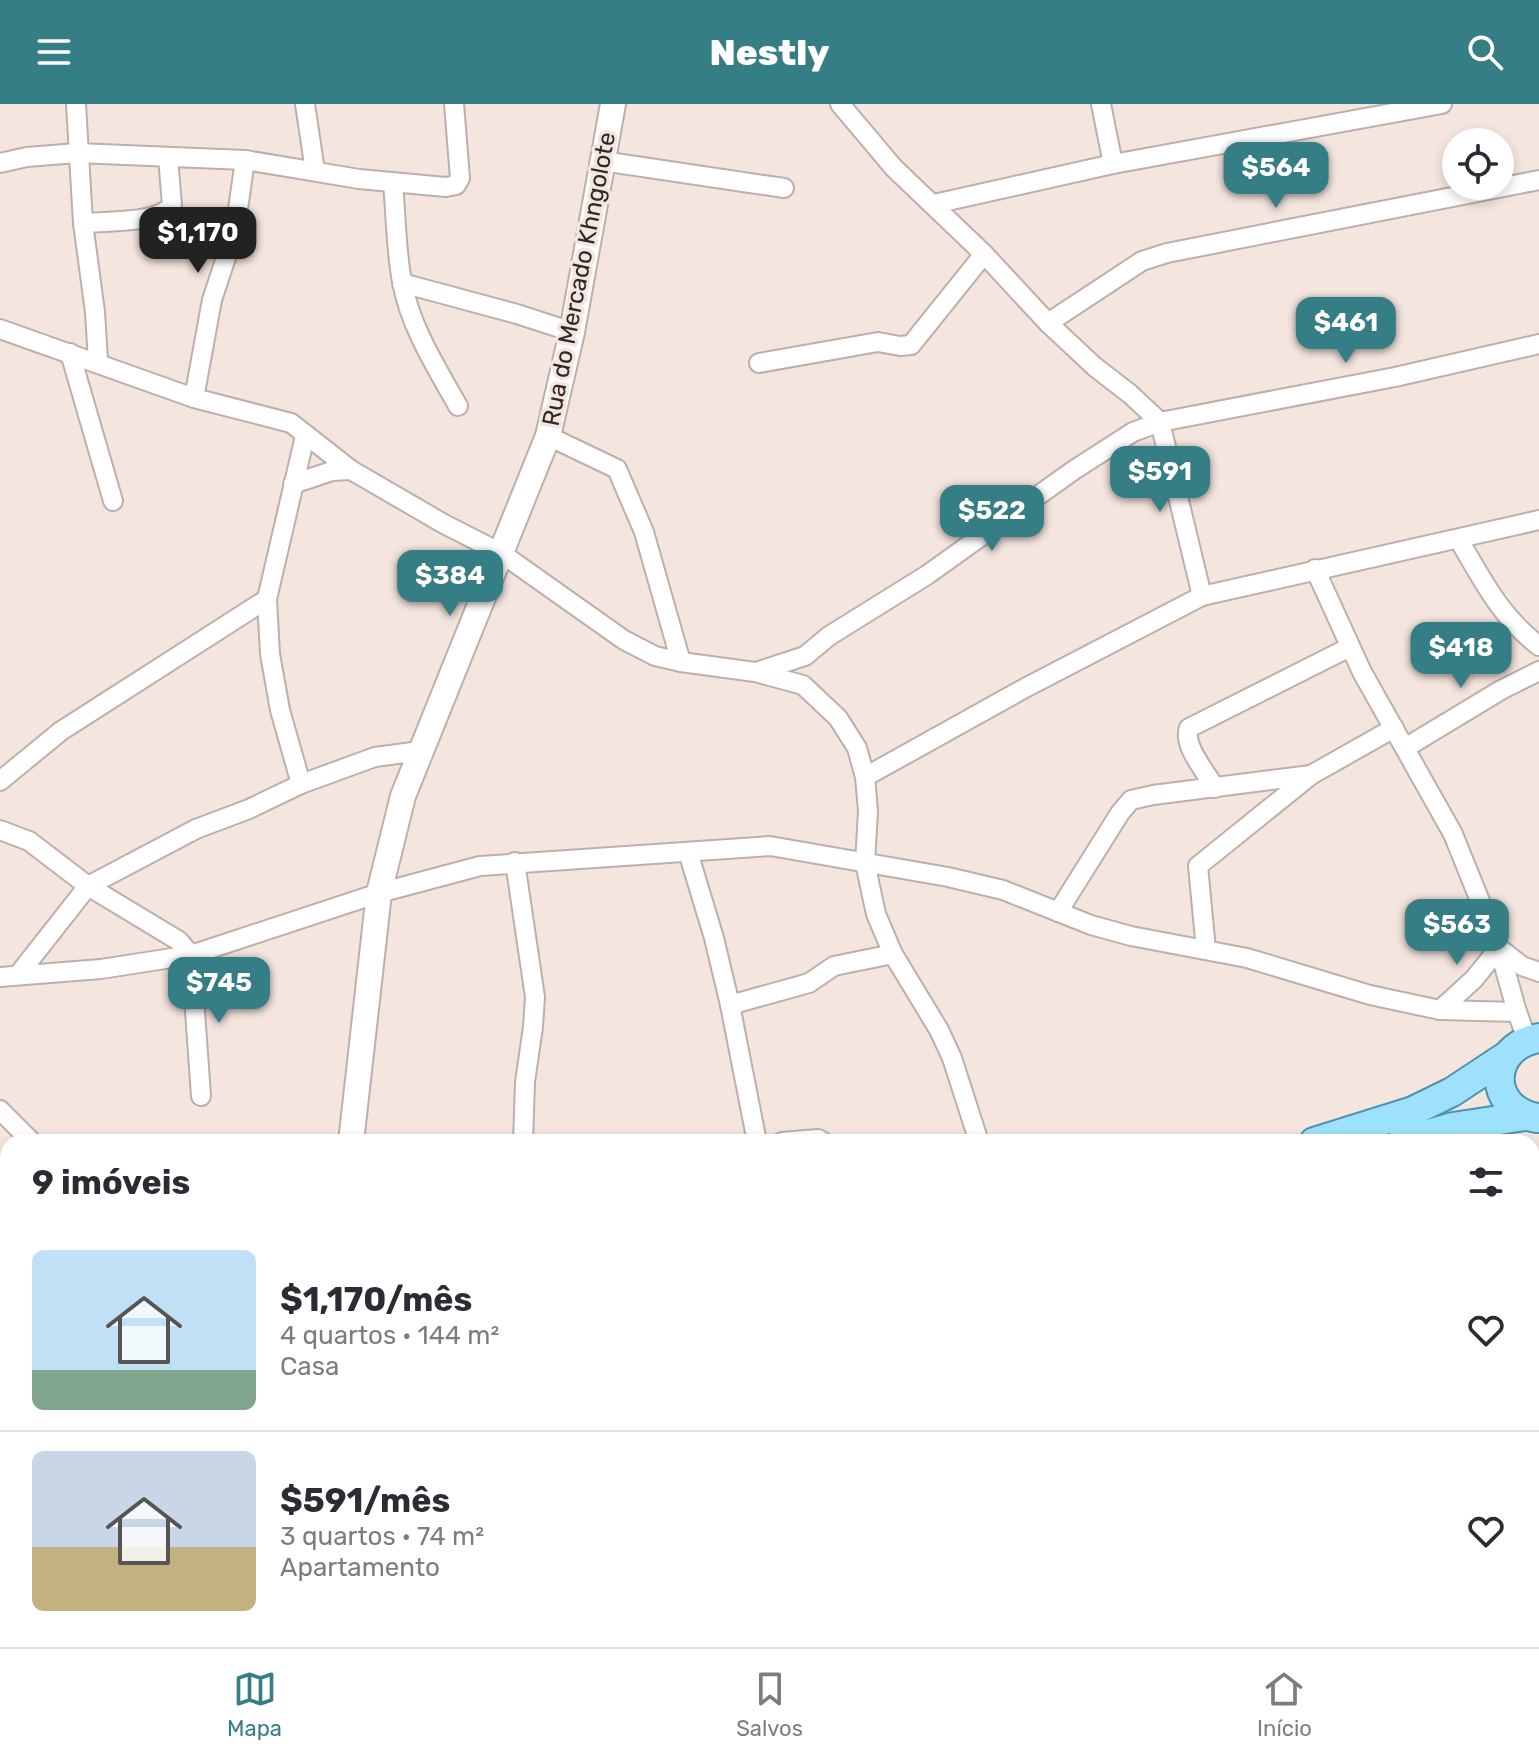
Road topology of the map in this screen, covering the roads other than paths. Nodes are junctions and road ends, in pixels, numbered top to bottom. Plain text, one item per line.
1 (76, 104) edge
2 (305, 104) edge
3 (454, 104) edge
4 (613, 104) edge
5 (840, 104) edge
6 (1101, 104) edge
7 (1442, 104) edge
8 (77, 153) junction
9 (168, 157) junction
10 (245, 160) junction
11 (602, 161) junction
12 (0, 163) edge
13 (1113, 164) junction
14 (315, 171) junction
15 (1539, 180) edge
16 (393, 183) junction
17 (784, 188) dead end
18 (934, 204) junction
19 (83, 223) junction
20 (984, 254) junction
21 (402, 283) junction
22 (1048, 323) junction
23 (0, 329) edge
24 (572, 332) junction
25 (1539, 344) edge
26 (70, 353) junction
27 (98, 361) junction
28 (759, 363) dead end
29 (194, 398) junction
30 (458, 406) dead end
31 (1160, 422) junction
32 (305, 436) junction
33 (548, 436) junction
34 (351, 470) junction
35 (293, 484) junction
36 (113, 501) dead end
37 (1539, 520) edge
38 (1459, 540) junction
39 (501, 553) junction
40 (1315, 569) junction
41 (1202, 596) junction
42 (267, 599) junction
43 (1539, 646) edge
44 (1350, 647) junction
45 (805, 656) junction
46 (681, 662) junction
47 (1539, 671) edge
48 (755, 672) junction
49 (803, 685) junction
50 (1394, 728) junction
51 (1405, 748) junction
52 (420, 751) junction
53 (1311, 775) junction
54 (865, 777) junction
55 (0, 781) edge
56 (301, 784) junction
57 (1215, 788) junction
58 (0, 830) edge
59 (688, 852) junction
60 (515, 862) junction
61 (865, 863) junction
62 (88, 886) junction
63 (379, 893) junction
64 (1058, 912) junction
65 (1499, 948) junction
66 (1206, 950) junction
67 (893, 954) junction
68 (191, 955) junction
69 (1539, 972) edge
70 (9, 976) edge
71 (730, 1005) junction
72 (1440, 1010) junction
73 (1517, 1012) junction
74 (1533, 1038) edge
75 (1505, 1057) junction
76 (201, 1096) dead end
77 (4, 1115) edge
78 (1532, 1118) edge
79 (24, 1134) edge
80 (352, 1134) edge
81 (523, 1134) edge
82 (755, 1134) edge
83 (976, 1134) edge
84 (1340, 1134) edge
85 (1429, 1134) edge

1 - 8 street
2 - 14 street
3 - 16 street
4 - 11 street, Rua do Mercado Khngolote
5 - 18 street
6 - 13 street
7 - 13 street
8 - 9 street
8 - 12 street
8 - 19 street
9 - 10 street
9 - 19 street
10 - 14 street
10 - 29 street
11 - 17 street
11 - 24 street, Rua do Mercado Khngolote
13 - 18 street
14 - 16 street
15 - 22 street
16 - 21 street
18 - 20 street
19 - 27 street
20 - 22 street
20 - 28 street
21 - 24 street
21 - 30 street
22 - 31 street
23 - 26 street
24 - 33 street, Rua do Mercado Khngolote
25 - 31 street
26 - 27 street
26 - 36 street
27 - 29 street
29 - 32 street
31 - 41 street
31 - 45 street
32 - 34 street
32 - 35 street
33 - 39 street, Rua do Mercado Khngolote
33 - 46 street
34 - 35 street
34 - 39 street
35 - 42 street
37 - 38 street
38 - 40 street
38 - 43 street
39 - 46 street
39 - 52 street, Rua do Mercado Khngolote
40 - 41 street
40 - 44 street
41 - 54 street
42 - 55 street
42 - 56 street
44 - 50 street
44 - 57 street
45 - 48 street
45 - 49 street
46 - 48 street
47 - 51 street
48 - 49 street
49 - 54 street
50 - 51 street
50 - 53 street
51 - 65 street
52 - 56 street
52 - 63 street, Rua do Mercado Khngolote
53 - 57 street
53 - 66 street
54 - 61 street
56 - 62 street
57 - 64 street
58 - 62 street
59 - 60 street
59 - 61 street
59 - 71 street
60 - 63 street
60 - 81 street
61 - 64 street
61 - 67 street
62 - 68 street
62 - 70 street
63 - 68 street
63 - 80 street, Rua do Mercado Khngolote
64 - 66 street
65 - 69 street
65 - 72 street
65 - 73 street
66 - 72 street
67 - 71 street
67 - 83 street
68 - 70 street
68 - 76 street
71 - 82 street
72 - 73 street
73 - 74 street
74 - 75 main road
75 - 78 main road
75 - 84 main road
77 - 79 street
78 - 85 main road

